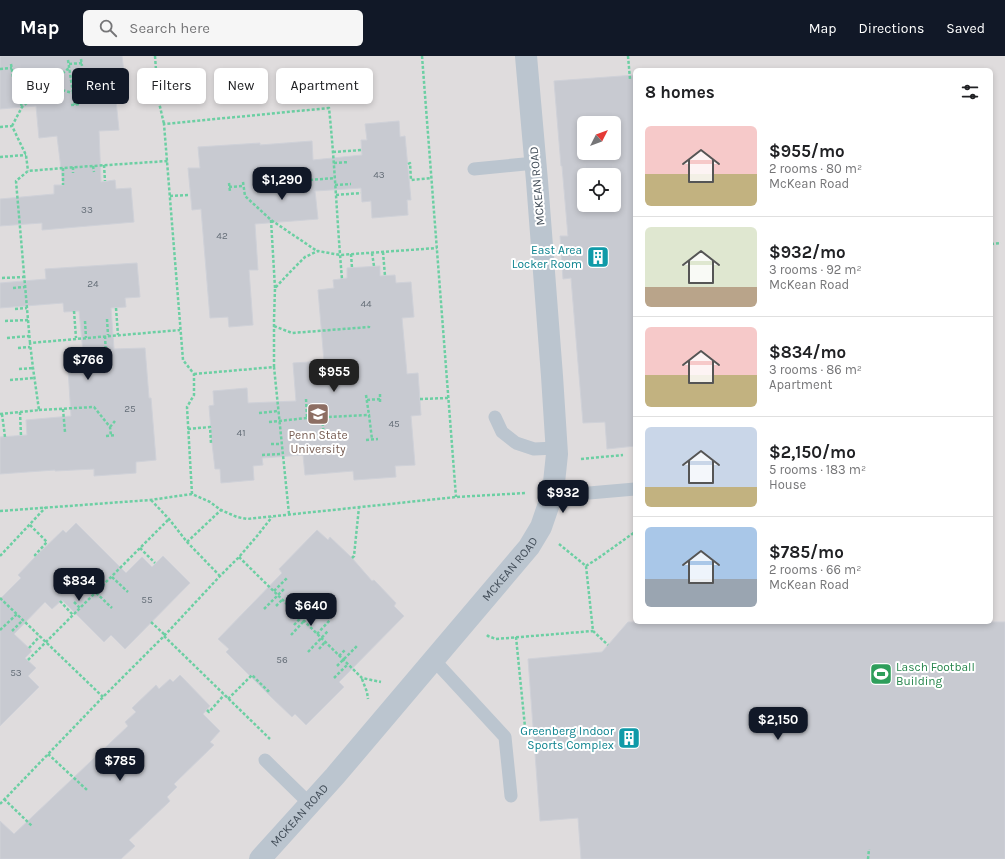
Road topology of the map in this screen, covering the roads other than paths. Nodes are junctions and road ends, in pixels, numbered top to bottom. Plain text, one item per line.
1 (526, 56) edge
2 (535, 162) junction
3 (474, 169) dead end
4 (495, 417) dead end
5 (556, 448) junction
6 (633, 489) edge
7 (553, 492) junction
8 (434, 660) junction
9 (265, 760) dead end
10 (512, 796) dead end
11 (310, 804) junction
12 (260, 859) edge

1 - 2 street, MCKEAN ROAD
2 - 3 lane
2 - 5 street, MCKEAN ROAD
4 - 5 lane
5 - 7 street, MCKEAN ROAD
6 - 7 lane
7 - 8 street, MCKEAN ROAD
8 - 10 lane
8 - 11 street, MCKEAN ROAD
9 - 11 lane
11 - 12 street, MCKEAN ROAD

